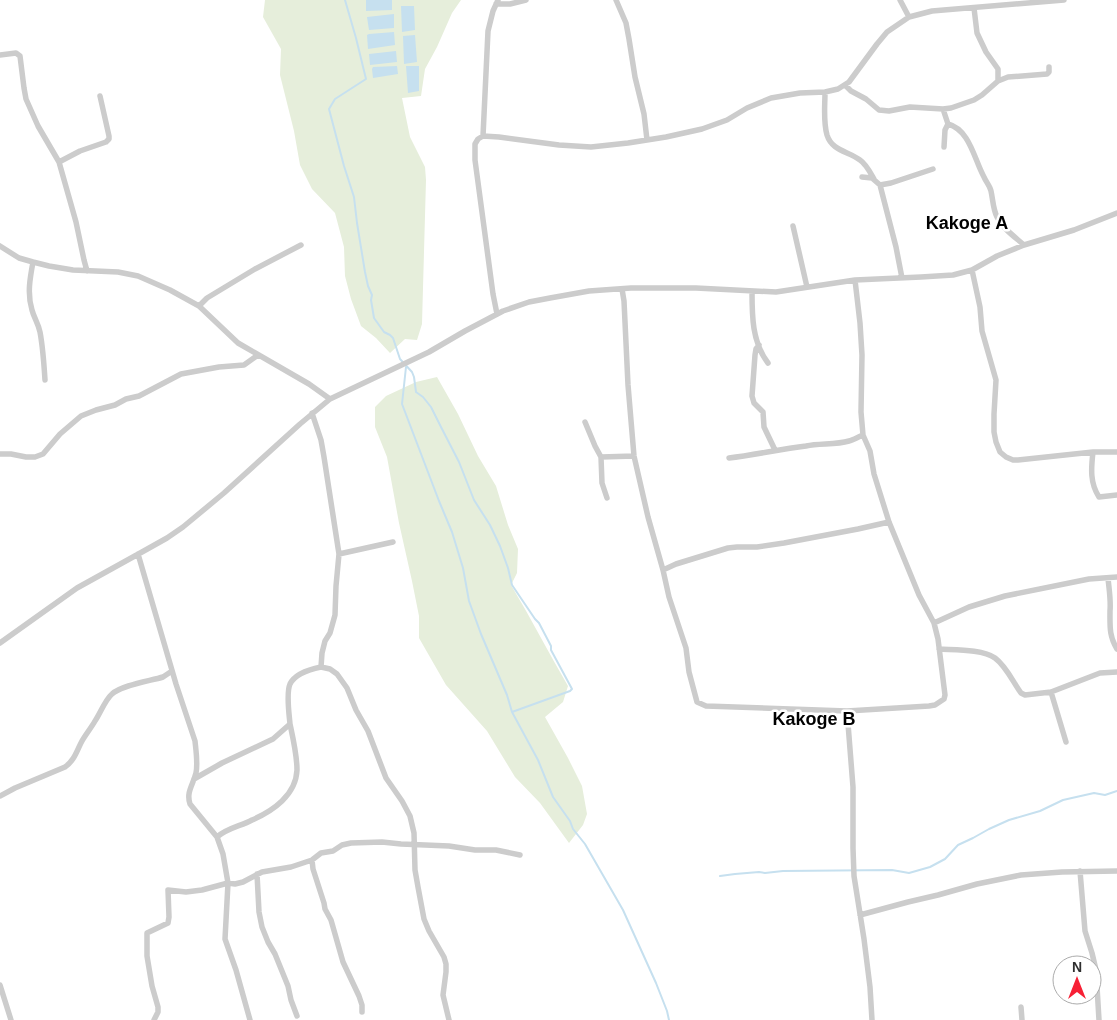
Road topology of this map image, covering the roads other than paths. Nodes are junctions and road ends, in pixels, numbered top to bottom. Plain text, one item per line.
1 (526, 0) edge
2 (616, 0) edge
3 (900, 0) edge
4 (1064, 0) edge
5 (497, 2) edge
6 (974, 8) junction
7 (909, 17) junction
8 (0, 55) edge
9 (1049, 68) dead end
10 (998, 69) junction
11 (1008, 77) junction
12 (998, 81) junction
13 (844, 85) junction
14 (824, 92) junction
15 (100, 96) dead end
16 (943, 109) junction
17 (948, 124) junction
18 (483, 136) junction
19 (647, 140) junction
20 (944, 146) dead end
21 (58, 162) junction
22 (933, 168) dead end
23 (862, 177) dead end
24 (874, 178) junction
25 (880, 185) junction
26 (1117, 213) edge
27 (793, 226) dead end
28 (302, 245) dead end
29 (1024, 245) junction
30 (0, 246) edge
31 (33, 262) junction
32 (972, 270) junction
33 (87, 271) junction
34 (902, 278) junction
35 (855, 280) junction
36 (807, 286) junction
37 (622, 289) junction
38 (752, 291) junction
39 (199, 306) junction
40 (497, 314) junction
41 (759, 345) junction
42 (258, 355) junction
43 (768, 363) dead end
44 (45, 380) dead end
45 (330, 399) junction
46 (312, 413) junction
47 (585, 422) dead end
48 (863, 435) junction
49 (775, 450) junction
50 (1093, 452) junction
51 (1117, 452) edge
52 (0, 454) edge
53 (634, 456) junction
54 (601, 458) junction
55 (729, 458) dead end
56 (1117, 495) edge
57 (607, 498) dead end
58 (889, 522) junction
59 (393, 542) dead end
60 (138, 554) junction
61 (339, 554) junction
62 (663, 570) junction
63 (1117, 577) edge
64 (1108, 578) junction
65 (934, 622) junction
66 (0, 643) edge
67 (939, 649) junction
68 (1117, 649) edge
69 (321, 667) junction
70 (172, 670) junction
71 (1117, 672) edge
72 (1051, 692) junction
73 (848, 711) junction
74 (290, 724) junction
75 (1066, 742) dead end
76 (194, 779) junction
77 (0, 796) edge
78 (217, 837) junction
79 (414, 844) junction
80 (520, 855) dead end
81 (312, 860) junction
82 (1080, 871) junction
83 (1117, 871) edge
84 (257, 874) junction
85 (228, 883) junction
86 (860, 916) junction
87 (0, 986) edge
88 (1021, 1007) dead end
89 (362, 1012) dead end
90 (297, 1016) dead end
91 (11, 1020) edge
92 (154, 1020) edge
93 (250, 1020) edge
94 (449, 1020) edge
95 (872, 1020) edge
96 (1022, 1020) edge
97 (1099, 1020) edge

1 - 5 street
2 - 19 street
3 - 7 street
4 - 6 street
5 - 18 street
6 - 7 street
6 - 10 street
7 - 13 street
8 - 21 street
9 - 11 street
10 - 11 street
10 - 12 street
11 - 12 street
12 - 16 street
13 - 14 street
13 - 16 street
14 - 19 street
14 - 24 street
15 - 21 street
16 - 17 street
17 - 20 street
17 - 29 street
18 - 19 street
18 - 40 street
21 - 33 street
22 - 25 street
23 - 24 street
24 - 25 street
25 - 34 street
26 - 29 street
27 - 36 street
28 - 39 street
29 - 32 street
30 - 31 street
31 - 33 street
31 - 44 street
32 - 34 street
32 - 50 street
33 - 39 street
34 - 35 street
35 - 36 street
35 - 48 street
36 - 38 street
37 - 38 street
37 - 40 street
37 - 53 street
38 - 41 street
39 - 42 street
40 - 45 street
41 - 43 street
41 - 49 street
42 - 45 street
42 - 52 street
45 - 46 street
46 - 60 street
46 - 61 street
47 - 54 street
48 - 49 street
48 - 58 street
49 - 55 street
50 - 51 street
50 - 56 street
53 - 54 street
53 - 62 street
54 - 57 street
58 - 62 street
58 - 65 street
59 - 61 street
60 - 66 street
60 - 70 street
61 - 69 street
62 - 73 street
63 - 64 street
64 - 65 street
64 - 68 street
65 - 67 street
67 - 72 street
67 - 73 street
69 - 74 street
69 - 79 street
70 - 76 street
70 - 77 street
71 - 72 street
72 - 75 street
73 - 86 street
74 - 76 street
74 - 78 street
76 - 78 street
78 - 85 street
79 - 80 street
79 - 81 street
79 - 94 street
81 - 84 street
81 - 89 street
82 - 83 street
82 - 86 street
82 - 97 street
84 - 85 street
84 - 90 street
85 - 92 street
85 - 93 street
86 - 95 street
87 - 91 street
88 - 96 street

